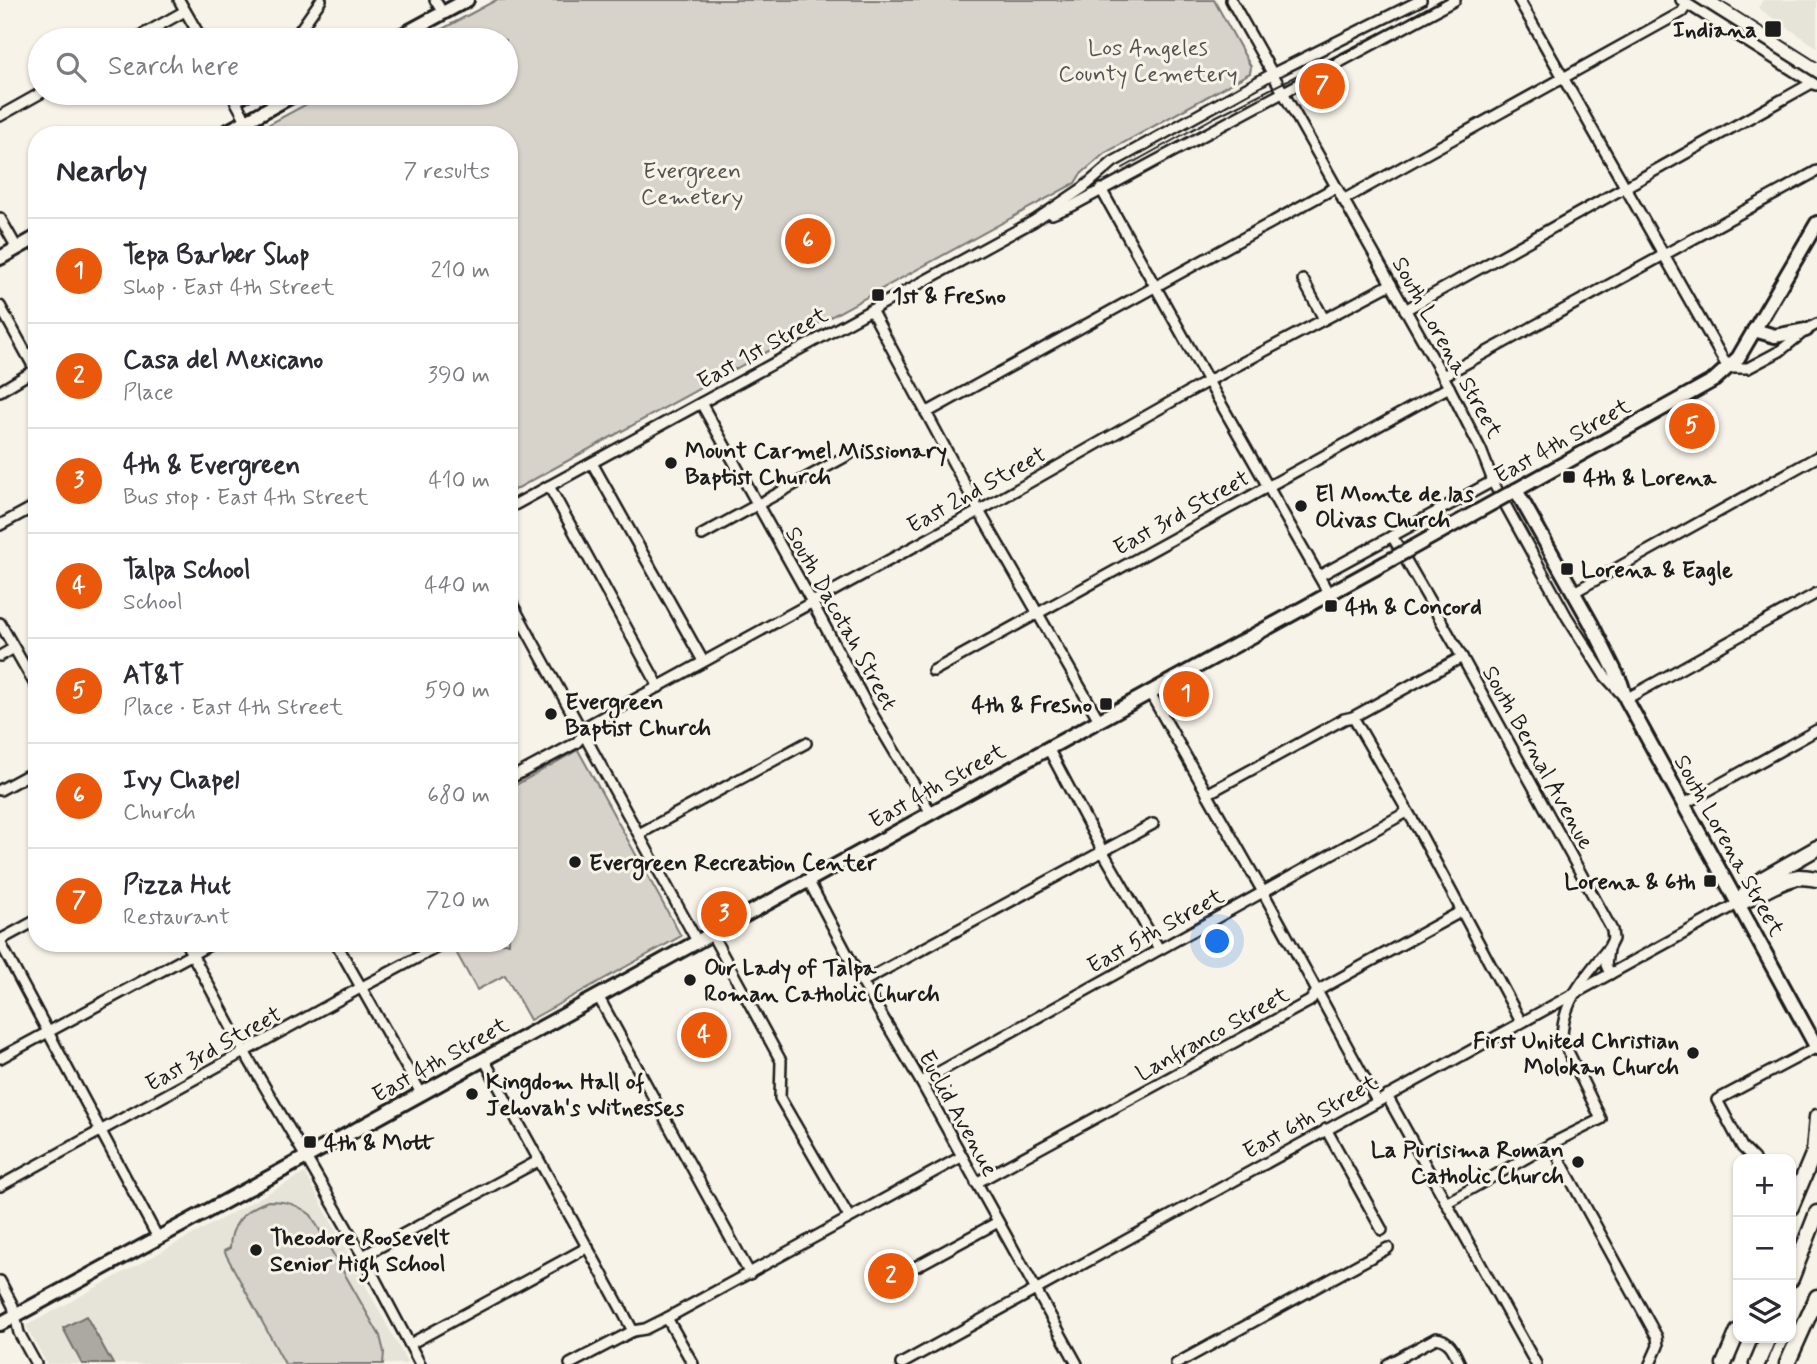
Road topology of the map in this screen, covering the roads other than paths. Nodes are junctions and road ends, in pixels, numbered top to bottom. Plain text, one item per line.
1 (179, 0) edge
2 (321, 0) edge
3 (435, 0) edge
4 (467, 0) edge
5 (1231, 0) edge
6 (1455, 0) edge
7 (1518, 0) edge
8 (1414, 2) edge
9 (1684, 2) edge
10 (185, 11) junction
11 (443, 13) junction
12 (155, 28) edge
13 (195, 28) edge
14 (301, 28) edge
15 (415, 28) edge
16 (1272, 74) junction
17 (1563, 79) junction
18 (1815, 84) edge
19 (1280, 88) junction
20 (28, 100) edge
21 (238, 105) edge
22 (275, 105) edge
23 (0, 116) edge
24 (246, 121) junction
25 (237, 126) edge
26 (249, 126) edge
27 (1817, 171) edge
28 (1336, 187) junction
29 (1625, 188) junction
30 (1101, 189) junction
31 (1343, 200) junction
32 (0, 218) edge
33 (1034, 221) junction
34 (1817, 223) edge
35 (28, 242) edge
36 (17, 248) junction
37 (1664, 254) junction
38 (0, 258) edge
39 (1303, 280) dead end
40 (1391, 284) junction
41 (1155, 287) junction
42 (0, 306) edge
43 (871, 310) junction
44 (1405, 310) junction
45 (1324, 320) junction
46 (1811, 327) edge
47 (1754, 330) junction
48 (28, 357) edge
49 (1728, 368) junction
50 (28, 376) edge
51 (1443, 376) junction
52 (1208, 381) junction
53 (1449, 387) junction
54 (0, 391) edge
55 (701, 403) junction
56 (926, 413) junction
57 (850, 454) dead end
58 (1817, 457) edge
59 (592, 463) junction
60 (1493, 481) junction
61 (550, 486) junction
62 (1268, 486) junction
63 (1511, 493) junction
64 (518, 503) edge
65 (758, 505) junction
66 (28, 510) edge
67 (979, 510) junction
68 (0, 525) edge
69 (702, 535) dead end
70 (1392, 536) junction
71 (1319, 576) junction
72 (1574, 592) junction
73 (1817, 593) edge
74 (1329, 594) junction
75 (812, 602) junction
76 (1039, 613) junction
77 (518, 614) edge
78 (0, 623) edge
79 (14, 648) junction
80 (0, 656) edge
81 (1462, 657) junction
82 (703, 661) junction
83 (933, 671) dead end
84 (28, 672) edge
85 (659, 687) junction
86 (1150, 693) junction
87 (1626, 699) junction
88 (1353, 717) junction
89 (1099, 720) junction
90 (1817, 730) edge
91 (583, 731) junction
92 (807, 743) dead end
93 (1048, 748) junction
94 (518, 774) edge
95 (28, 775) edge
96 (0, 790) edge
97 (1207, 794) junction
98 (1684, 804) junction
99 (1407, 812) junction
100 (931, 813) junction
101 (1153, 824) dead end
102 (639, 834) junction
103 (1817, 848) edge
104 (1103, 852) junction
105 (1817, 879) edge
106 (808, 880) junction
107 (1263, 892) junction
108 (1738, 903) junction
109 (1462, 911) junction
110 (28, 925) edge
111 (711, 933) junction
112 (0, 941) edge
113 (698, 941) junction
114 (1609, 947) junction
115 (1159, 949) junction
116 (196, 952) edge
117 (342, 952) edge
118 (428, 952) edge
119 (192, 954) junction
120 (1610, 974) junction
121 (863, 982) junction
122 (362, 987) junction
123 (1317, 991) junction
124 (1573, 994) junction
125 (598, 996) junction
126 (1521, 1022) junction
127 (49, 1031) junction
128 (1817, 1047) edge
129 (244, 1053) junction
130 (0, 1058) edge
131 (484, 1059) junction
132 (921, 1082) junction
133 (421, 1093) junction
134 (1387, 1096) junction
135 (1377, 1101) junction
136 (1817, 1117) edge
137 (1326, 1129) junction
138 (101, 1132) junction
139 (1551, 1144) junction
140 (1816, 1148) edge
141 (1749, 1154) edge
142 (306, 1157) junction
143 (961, 1157) junction
144 (538, 1161) junction
145 (976, 1183) junction
146 (0, 1186) edge
147 (1796, 1195) edge
148 (1446, 1203) junction
149 (1817, 1213) edge
150 (849, 1217) junction
151 (998, 1222) junction
152 (1382, 1230) dead end
153 (158, 1238) junction
154 (588, 1247) junction
155 (1388, 1248) dead end
156 (363, 1256) junction
157 (917, 1266) dead end
158 (1796, 1266) edge
159 (750, 1274) junction
160 (0, 1281) edge
161 (1035, 1291) junction
162 (1817, 1297) edge
163 (15, 1316) junction
164 (667, 1318) junction
165 (0, 1324) edge
166 (633, 1331) junction
167 (1733, 1343) edge
168 (1766, 1343) edge
169 (410, 1344) junction
170 (1652, 1360) edge
171 (912, 1361) edge
172 (36, 1364) edge
173 (420, 1364) edge
174 (570, 1364) edge
175 (693, 1364) edge
176 (901, 1364) edge
177 (1077, 1364) edge
178 (1176, 1364) edge
179 (1388, 1364) edge
180 (1460, 1364) edge
181 (1536, 1364) edge
182 (1724, 1364) edge
183 (1757, 1364) edge
184 (1787, 1364) edge

1 - 10 street
2 - 14 street
3 - 11 street
4 - 11 main road
5 - 16 street, South Lorena Street
6 - 19 street, East 1st Street
7 - 17 street
8 - 16 street, East 1st Street
9 - 17 street
9 - 18 street
10 - 12 street
10 - 13 street
11 - 15 main road
16 - 19 street, South Lorena Street
16 - 33 street, East 1st Street
17 - 29 street
17 - 31 street
18 - 29 street
19 - 28 street, South Lorena Street
19 - 30 street, East 1st Street
20 - 23 street
21 - 24 street
22 - 24 main road
24 - 25 main road
24 - 26 street
27 - 37 street
28 - 31 street, South Lorena Street
28 - 41 street
29 - 37 street
29 - 44 street
30 - 33 street, East 1st Street
30 - 41 street
31 - 40 street, South Lorena Street
32 - 36 street
33 - 43 street, East 1st Street
34 - 47 main road
35 - 36 main road
36 - 38 main road
37 - 49 street
37 - 51 street
39 - 45 street
40 - 44 street, South Lorena Street
40 - 45 street, East 2nd Street
41 - 52 street
41 - 56 street
42 - 48 street
43 - 55 street, East 1st Street
43 - 56 street
44 - 51 street, South Lorena Street
45 - 52 street, East 2nd Street
46 - 47 main road
46 - 49 street, East 4th Street
47 - 49 main road
49 - 63 main road, East 4th Street
50 - 54 street
51 - 53 street, South Lorena Street
52 - 62 street
52 - 67 street, East 2nd Street
53 - 60 street, South Lorena Street
53 - 62 street, East 3rd Street
55 - 59 street, East 1st Street
55 - 65 street, South Dacotah Street
56 - 67 street
57 - 65 street
58 - 72 street
59 - 61 street, East 1st Street
59 - 82 street
60 - 70 street, East 4th Street
60 - 87 street, South Lorena Street
61 - 64 street, East 1st Street
61 - 85 street
62 - 71 street
62 - 76 street, East 3rd Street
63 - 72 main road, South Lorena Street
63 - 74 main road, East 4th Street, bridge
65 - 69 street
65 - 75 street, South Dacotah Street
66 - 68 street
67 - 75 street, East 2nd Street
67 - 76 street
70 - 71 street, East 4th Street
70 - 81 street, South Bernal Avenue
71 - 74 street
72 - 87 main road, South Lorena Street
73 - 87 street
74 - 86 main road, East 4th Street
75 - 82 street, East 2nd Street
75 - 100 street, South Dacotah Street
76 - 83 street, East 3rd Street
76 - 89 street
77 - 91 street
78 - 79 street
79 - 80 street
79 - 84 street
81 - 88 street
81 - 114 street, South Bernal Avenue
82 - 85 street, East 2nd Street
85 - 91 street, East 2nd Street
86 - 89 main road, East 4th Street
86 - 97 street
87 - 98 main road, South Lorena Street
88 - 97 street
88 - 99 street
89 - 93 main road, East 4th Street
90 - 98 street
91 - 94 street, East 2nd Street
91 - 102 street
92 - 102 street
93 - 100 main road, East 4th Street
93 - 104 street
95 - 96 street
97 - 107 street
98 - 108 main road, South Lorena Street
99 - 107 street, East 5th Street
99 - 109 street
100 - 106 main road, East 4th Street
101 - 104 street
102 - 113 street
103 - 108 highway
104 - 115 street
104 - 121 street
105 - 108 highway
106 - 111 main road, East 4th Street
106 - 121 street, Euclid Avenue
107 - 115 street, East 5th Street
107 - 123 street
108 - 120 street, East 6th Street
108 - 128 main road, South Lorena Street
109 - 123 street, Lanfranco Street
109 - 126 street
110 - 112 street
111 - 113 main road, East 4th Street
111 - 150 street
112 - 127 street
113 - 125 main road, East 4th Street
114 - 120 street, South Bernal Avenue
114 - 124 street
115 - 132 street, East 5th Street
116 - 119 street
117 - 122 street
118 - 122 street, East 3rd Street
119 - 127 street
119 - 129 street
120 - 124 street, East 6th Street
121 - 132 street, Euclid Avenue
122 - 129 street, East 3rd Street
122 - 133 street
123 - 135 street
123 - 145 street, Lanfranco Street
124 - 126 street, East 6th Street
124 - 139 street
125 - 131 main road, East 4th Street
125 - 159 street
126 - 134 street, East 6th Street
127 - 130 street
127 - 138 street
128 - 141 street
129 - 138 street, East 3rd Street
129 - 142 street
131 - 133 main road, East 4th Street
131 - 144 street
132 - 143 street, Euclid Avenue
133 - 142 main road, East 4th Street
134 - 135 street, East 6th Street
134 - 148 street
135 - 137 street, East 6th Street
136 - 140 highway
137 - 152 street
137 - 161 street, East 6th Street
138 - 146 street, East 3rd Street
138 - 153 street
139 - 148 street
139 - 170 street
140 - 147 highway
142 - 153 main road, East 4th Street
142 - 156 street
143 - 145 street, Euclid Avenue
143 - 150 street
144 - 154 street
144 - 156 street
145 - 151 street, Euclid Avenue
148 - 181 street
149 - 158 highway
150 - 159 street
151 - 157 street
151 - 161 street, Euclid Avenue
153 - 163 main road, East 4th Street
154 - 166 street
154 - 169 street
155 - 178 street
156 - 169 street
159 - 164 street
160 - 163 street
161 - 171 street, East 6th Street
161 - 177 street, Euclid Avenue
162 - 184 highway
163 - 165 main road, East 4th Street
163 - 172 street
164 - 166 street
164 - 175 street
166 - 174 street
167 - 182 highway
168 - 183 highway
169 - 173 street
171 - 176 street, East 6th Street
179 - 180 street

